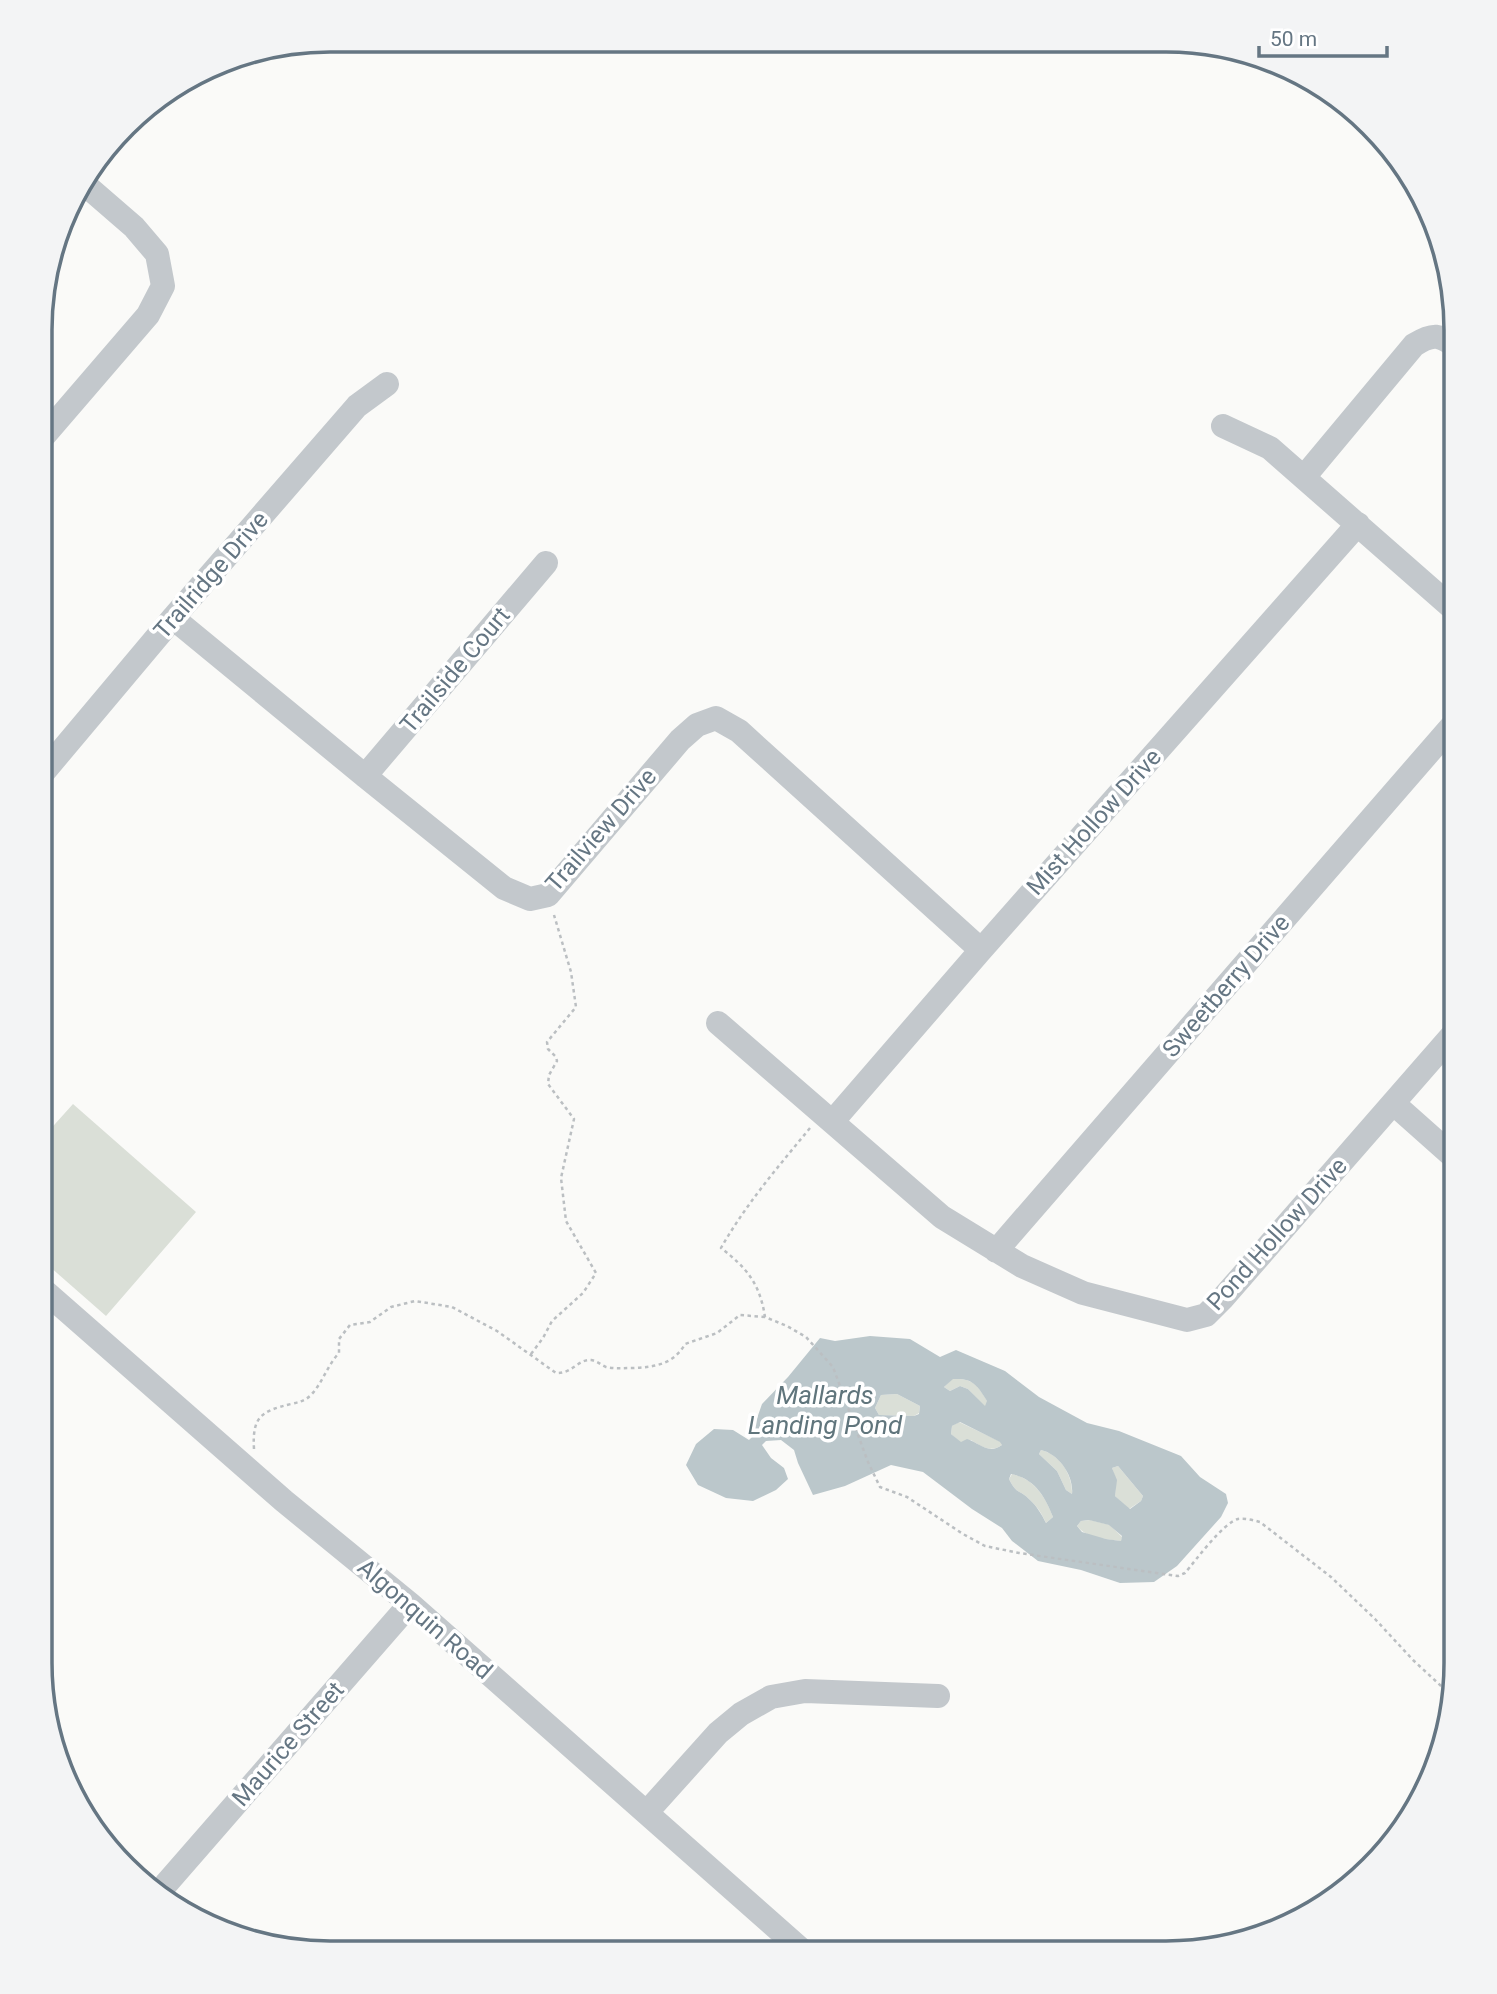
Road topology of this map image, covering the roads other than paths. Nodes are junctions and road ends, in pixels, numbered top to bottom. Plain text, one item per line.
1 (91, 190) edge
2 (1444, 339) edge
3 (387, 384) dead end
4 (1223, 426) dead end
5 (52, 427) edge
6 (1304, 477) junction
7 (1358, 524) junction
8 (546, 563) dead end
9 (1444, 600) edge
10 (173, 618) junction
11 (1444, 735) edge
12 (52, 762) edge
13 (365, 776) junction
14 (981, 950) junction
15 (718, 1023) dead end
16 (1444, 1045) edge
17 (1393, 1103) junction
18 (827, 1117) junction
19 (1444, 1148) edge
20 (996, 1251) junction
21 (52, 1298) edge
22 (410, 1604) junction
23 (938, 1696) dead end
24 (647, 1812) junction
25 (166, 1884) dead end
26 (792, 1941) edge

1 - 5 street
2 - 6 street
3 - 10 street, Trailridge Drive
4 - 6 street
6 - 7 street
7 - 9 street
7 - 14 street, Mist Hollow Drive
8 - 13 street, Trailside Court
10 - 12 street, Trailridge Drive
10 - 13 street, Trailview Drive
11 - 20 street, Sweetberry Drive
13 - 14 street, Trailview Drive
14 - 18 street, Mist Hollow Drive
15 - 18 street, Pond Hollow Drive
16 - 17 street, Pond Hollow Drive
17 - 19 street
17 - 20 street, Pond Hollow Drive
18 - 20 street, Pond Hollow Drive
21 - 22 street, Algonquin Road
22 - 24 street, Algonquin Road
22 - 25 street, Maurice Street
23 - 24 street
24 - 26 street, Algonquin Road

